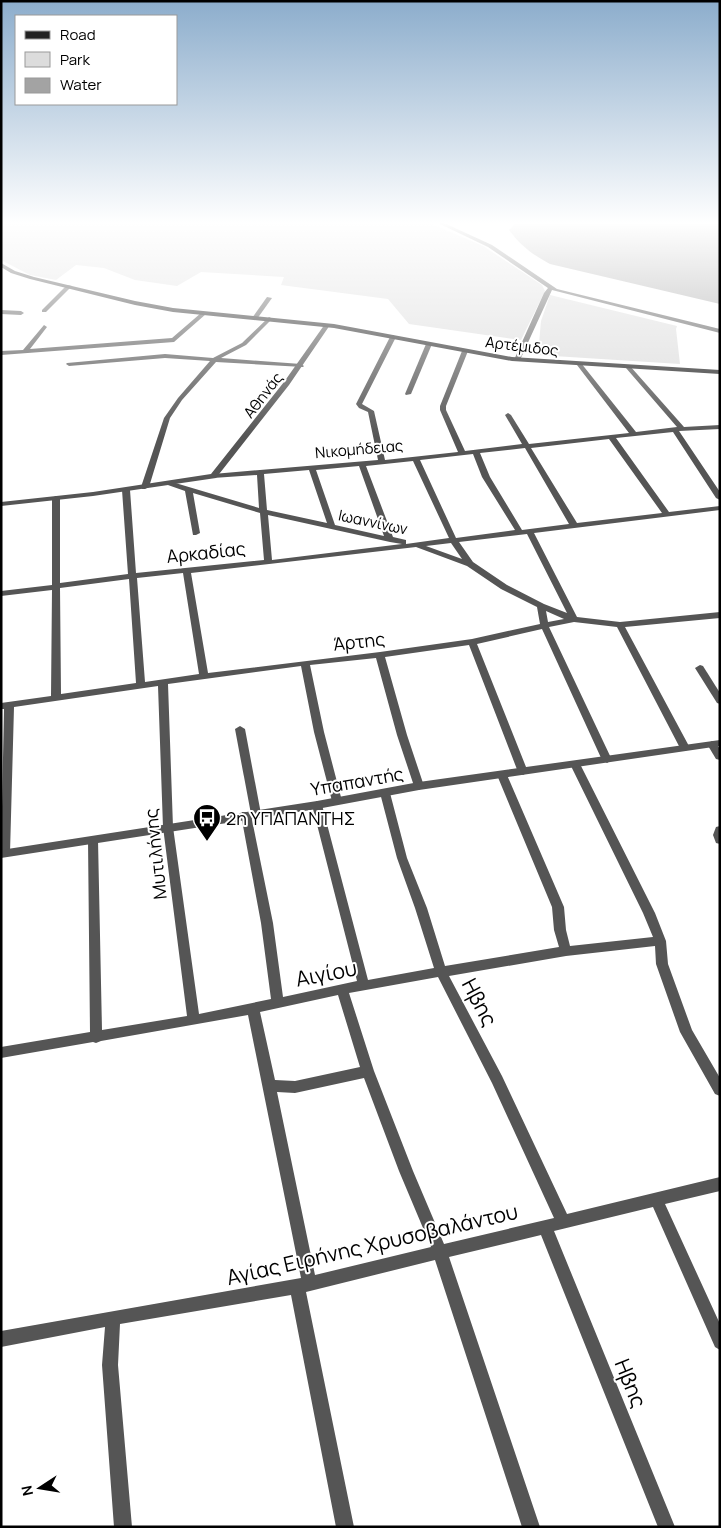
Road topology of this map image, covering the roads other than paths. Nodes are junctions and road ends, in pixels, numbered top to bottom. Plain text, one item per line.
1 (61, 294) edge
2 (101, 294) edge
3 (546, 294) edge
4 (575, 294) edge
5 (269, 298) dead end
6 (44, 311) dead end
7 (1, 312) edge
8 (21, 313) dead end
9 (203, 314) junction
10 (255, 318) junction
11 (269, 320) junction
12 (327, 325) junction
13 (44, 327) dead end
14 (720, 332) edge
15 (393, 337) junction
16 (429, 344) junction
17 (465, 351) junction
18 (24, 352) junction
19 (1, 353) edge
20 (215, 359) junction
21 (518, 360) junction
22 (68, 364) dead end
23 (579, 364) junction
24 (301, 366) junction
25 (628, 367) junction
26 (720, 372) edge
27 (408, 394) dead end
28 (508, 415) dead end
29 (720, 427) edge
30 (679, 430) junction
31 (634, 434) junction
32 (611, 437) junction
33 (527, 446) junction
34 (462, 452) junction
35 (476, 452) junction
36 (414, 458) junction
37 (382, 462) junction
38 (361, 463) junction
39 (312, 467) junction
40 (260, 472) junction
41 (213, 476) junction
42 (169, 484) junction
43 (145, 487) junction
44 (126, 490) junction
45 (189, 490) junction
46 (56, 498) junction
47 (720, 498) edge
48 (1, 504) edge
49 (720, 508) edge
50 (262, 511) junction
51 (667, 514) junction
52 (574, 525) junction
53 (332, 527) junction
54 (529, 530) junction
55 (520, 532) junction
56 (196, 533) dead end
57 (390, 540) junction
58 (454, 540) junction
59 (414, 544) junction
60 (268, 562) junction
61 (470, 564) junction
62 (187, 571) junction
63 (133, 576) junction
64 (58, 585) junction
65 (1, 594) edge
66 (540, 606) junction
67 (720, 615) edge
68 (574, 619) junction
69 (620, 625) junction
70 (546, 627) junction
71 (472, 642) junction
72 (380, 655) junction
73 (305, 663) junction
74 (700, 668) dead end
75 (204, 676) junction
76 (163, 683) junction
77 (141, 686) junction
78 (56, 698) junction
79 (720, 701) edge
80 (5, 706) edge
81 (240, 729) dead end
82 (716, 744) edge
83 (685, 748) junction
84 (720, 757) edge
85 (607, 760) junction
86 (576, 764) junction
87 (523, 772) junction
88 (502, 775) junction
89 (420, 786) junction
90 (385, 793) junction
91 (337, 801) junction
92 (316, 805) junction
93 (251, 815) junction
94 (168, 827) junction
95 (720, 830) edge
96 (93, 840) junction
97 (720, 840) edge
98 (3, 854) edge
99 (660, 941) junction
100 (566, 951) junction
101 (441, 972) junction
102 (364, 986) junction
103 (342, 989) junction
104 (278, 1003) junction
105 (253, 1009) junction
106 (194, 1020) junction
107 (96, 1038) junction
108 (1, 1052) edge
109 (368, 1071) junction
110 (271, 1086) junction
111 (720, 1090) edge
112 (720, 1184) edge
113 (656, 1199) junction
114 (563, 1222) junction
115 (545, 1227) junction
116 (440, 1252) junction
117 (303, 1286) junction
118 (113, 1318) junction
119 (1, 1339) edge
120 (720, 1342) edge
121 (123, 1527) edge
122 (344, 1527) edge
123 (531, 1527) edge
124 (667, 1527) edge

1 - 6 street
2 - 9 main road, Αρτέμιδος
3 - 21 street
4 - 14 street
5 - 10 street
7 - 8 street
9 - 10 main road, Αρτέμιδος
9 - 18 street
10 - 11 main road, Αρτέμιδος
11 - 12 main road, Αρτέμιδος
11 - 20 street
12 - 15 main road, Αρτέμιδος
12 - 24 street, Αθηνάς
13 - 18 street
15 - 16 main road, Αρτέμιδος
15 - 37 street
16 - 17 main road, Αρτέμιδος
16 - 27 street
17 - 21 main road, Αρτέμιδος
17 - 34 street
18 - 19 street
20 - 22 street
20 - 24 street
20 - 43 street
21 - 23 main road, Αρτέμιδος
23 - 25 main road, Αρτέμιδος
23 - 31 street
24 - 41 street, Αθηνάς
25 - 26 main road, Αρτέμιδος
25 - 30 street
28 - 33 street
29 - 30 street, Νικομήδειας
30 - 31 street, Νικομήδειας
30 - 47 street
31 - 32 street, Νικομήδειας
32 - 33 street, Νικομήδειας
32 - 51 street
33 - 35 street, Νικομήδειας
33 - 52 street
34 - 35 street, Νικομήδειας
34 - 36 street, Νικομήδειας
35 - 55 street
36 - 37 street, Νικομήδειας
36 - 58 street
37 - 38 street, Νικομήδειας
38 - 39 street, Νικομήδειας
38 - 57 street
39 - 40 street, Νικομήδειας
39 - 53 street
40 - 41 street, Νικομήδειας
40 - 50 street
41 - 42 street, Νικομήδειας
42 - 43 street, Νικομήδειας
42 - 45 street, Ιωαννίνων
43 - 44 street, Νικομήδειας
44 - 46 street, Νικομήδειας
44 - 63 street
45 - 50 street, Ιωαννίνων
45 - 56 street
46 - 48 street, Νικομήδειας
46 - 64 street
49 - 51 street
50 - 53 street, Ιωαννίνων
50 - 60 street
51 - 52 street
52 - 54 street
53 - 57 street, Ιωαννίνων
54 - 55 street
54 - 68 street
55 - 58 street
57 - 59 street, Ιωαννίνων
58 - 59 street
58 - 61 street
59 - 60 street, Αρκαδίας
59 - 61 street, Ιωαννίνων
60 - 62 street, Αρκαδίας
61 - 66 street, Ιωαννίνων
62 - 63 street, Αρκαδίας
62 - 75 street
63 - 64 street, Αρκαδίας
63 - 77 street
64 - 65 street, Αρκαδίας
64 - 78 street
66 - 68 street, Ιωαννίνων
66 - 70 street
67 - 69 street, Άρτης
68 - 69 street, Άρτης
68 - 70 street, Άρτης
69 - 83 street
70 - 71 street, Άρτης
70 - 85 street
71 - 72 street, Άρτης
71 - 87 street
72 - 73 street, Άρτης
72 - 89 street
73 - 75 street, Άρτης
73 - 91 street
74 - 79 street
75 - 76 street, Άρτης
76 - 77 street, Άρτης
76 - 94 street, Μυτιλήνης
77 - 78 street, Άρτης
78 - 80 street, Άρτης
80 - 98 street
81 - 93 street
82 - 83 street, Υπαπαντής
82 - 84 street
83 - 85 street, Υπαπαντής
85 - 86 street, Υπαπαντής
86 - 87 street, Υπαπαντής
86 - 99 street
87 - 88 street, Υπαπαντής
88 - 89 street, Υπαπαντής
88 - 100 street
89 - 90 street, Υπαπαντής
90 - 91 street, Υπαπαντής
90 - 101 street, Ηβης
91 - 92 street, Υπαπαντής
92 - 93 street, Υπαπαντής
92 - 102 street
93 - 94 street, Υπαπαντής
93 - 104 street
94 - 96 street, Υπαπαντής
94 - 106 street, Μυτιλήνης
95 - 97 street
96 - 98 street, Υπαπαντής
96 - 107 street
99 - 100 street, Αιγίου
99 - 111 street
100 - 101 street, Αιγίου
101 - 102 street, Αιγίου
101 - 114 street, Ηβης
102 - 103 street, Αιγίου
103 - 104 street, Αιγίου
103 - 109 street
104 - 105 street, Αιγίου
105 - 106 street, Αιγίου
105 - 110 street
106 - 107 street, Αιγίου
107 - 108 street, Αιγίου
109 - 110 street
109 - 116 street
110 - 117 street
112 - 113 street, Αγίας Ειρήνης Χρυσοβαλάντου
113 - 114 street, Αγίας Ειρήνης Χρυσοβαλάντου
113 - 120 street
114 - 115 street, Αγίας Ειρήνης Χρυσοβαλάντου
115 - 116 street, Αγίας Ειρήνης Χρυσοβαλάντου
115 - 124 street, Ηβης
116 - 117 street, Αγίας Ειρήνης Χρυσοβαλάντου
116 - 123 street
117 - 118 street, Αγίας Ειρήνης Χρυσοβαλάντου
117 - 122 street
118 - 119 street, Αγίας Ειρήνης Χρυσοβαλάντου
118 - 121 street

